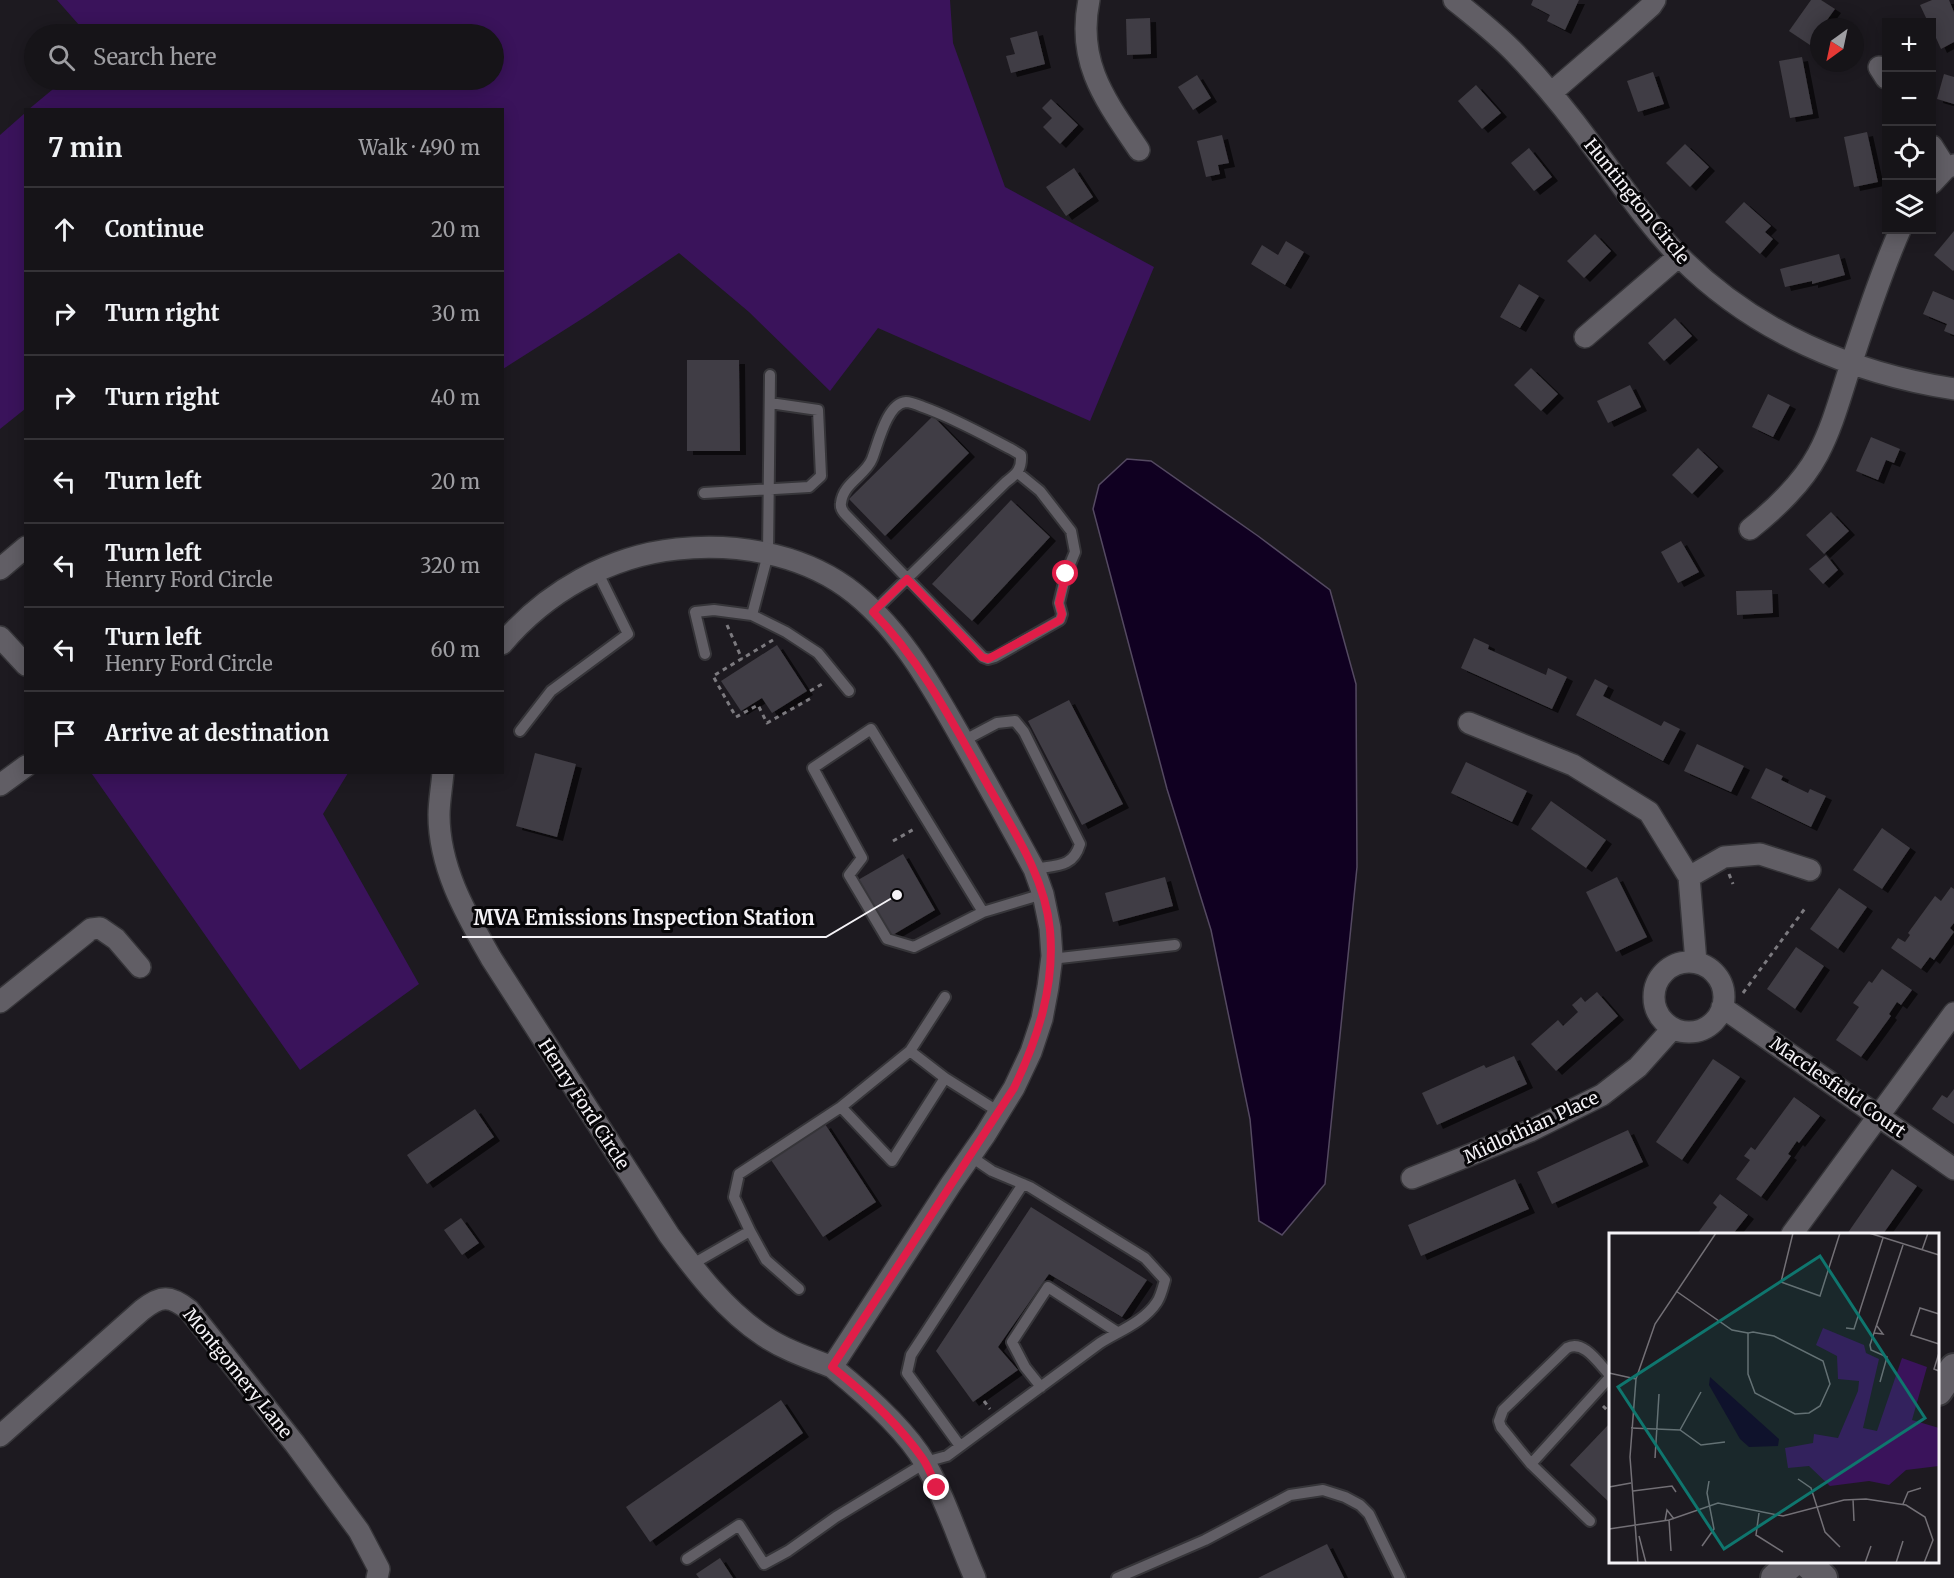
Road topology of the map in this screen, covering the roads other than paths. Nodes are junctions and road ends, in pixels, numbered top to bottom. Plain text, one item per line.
1 (1089, 0) edge
2 (1454, 0) edge
3 (1655, 0) edge
4 (1551, 93) junction
5 (1139, 150) dead end
6 (1936, 155) edge
7 (1944, 172) edge
8 (1898, 234) edge
9 (1679, 256) junction
10 (1585, 337) dead end
11 (1851, 364) junction
12 (770, 375) dead end
13 (1954, 390) edge
14 (770, 403) junction
15 (1018, 473) junction
16 (769, 490) junction
17 (704, 493) dead end
18 (1750, 529) dead end
19 (24, 549) edge
20 (768, 554) junction
21 (0, 569) edge
22 (597, 571) junction
23 (907, 579) junction
24 (873, 612) junction
25 (753, 615) junction
26 (0, 637) edge
27 (504, 642) edge
28 (705, 654) dead end
29 (24, 663) edge
30 (849, 691) dead end
31 (1470, 723) dead end
32 (520, 731) dead end
33 (963, 741) junction
34 (24, 767) edge
35 (443, 774) edge
36 (0, 785) edge
37 (1034, 869) junction
38 (1810, 870) dead end
39 (1689, 876) junction
40 (1042, 894) junction
41 (983, 912) junction
42 (1175, 945) dead end
43 (1051, 959) junction
44 (1696, 962) junction
45 (140, 967) dead end
46 (945, 997) dead end
47 (0, 1002) edge
48 (1722, 1007) junction
49 (1954, 1012) edge
50 (1673, 1028) junction
51 (910, 1051) junction
52 (945, 1077) junction
53 (841, 1107) junction
54 (999, 1112) junction
55 (1879, 1115) junction
56 (970, 1156) junction
57 (1954, 1169) edge
58 (1413, 1178) dead end
59 (1023, 1184) junction
60 (750, 1231) junction
61 (1793, 1233) edge
62 (691, 1265) junction
63 (799, 1289) dead end
64 (1117, 1332) junction
65 (832, 1367) junction
66 (1954, 1368) edge
67 (1609, 1374) edge
68 (1609, 1378) edge
69 (1041, 1387) junction
70 (1939, 1390) edge
71 (0, 1436) edge
72 (960, 1446) junction
73 (925, 1462) junction
74 (1531, 1464) junction
75 (1590, 1521) dead end
76 (687, 1559) dead end
77 (1791, 1563) edge
78 (1807, 1563) edge
79 (377, 1578) edge
80 (975, 1578) edge
81 (1118, 1578) edge
82 (1400, 1578) edge
83 (1775, 1578) edge
84 (1822, 1578) edge

1 - 5 street
2 - 4 street, Huntington Circle
3 - 4 street
4 - 9 street, Huntington Circle
6 - 7 street
8 - 11 street
9 - 10 street
9 - 11 street, Huntington Circle
11 - 13 street, Huntington Circle
11 - 18 street
12 - 14 lane
14 - 16 lane
14 - 16 lane
15 - 23 lane
15 - 23 lane
15 - 23 lane
16 - 17 lane
16 - 20 lane
19 - 21 street
20 - 22 street
20 - 24 street
20 - 25 lane
22 - 27 street
22 - 32 lane
23 - 24 lane
24 - 33 street
25 - 28 lane
25 - 30 lane
26 - 29 street
31 - 39 street
33 - 37 street
33 - 37 lane
34 - 36 street
35 - 62 street, Henry Ford Circle
37 - 40 street
38 - 39 street
39 - 44 street
40 - 41 lane
40 - 43 street
41 - 41 lane
42 - 43 lane
43 - 54 street
44 - 48 street
44 - 50 street
45 - 47 street
46 - 51 lane
48 - 50 street
48 - 55 street, Macclesfield Court
49 - 55 street
50 - 58 street, Midlothian Place
51 - 52 lane
51 - 53 lane
52 - 53 lane
52 - 54 lane
53 - 60 lane
54 - 56 street
55 - 57 street, Macclesfield Court
55 - 61 street
56 - 59 lane
56 - 65 street
59 - 64 lane
59 - 72 lane
60 - 62 lane
60 - 63 lane
62 - 65 street, Henry Ford Circle
64 - 69 lane
64 - 69 lane
65 - 73 street, Henry Ford Circle
66 - 70 street
67 - 74 lane
68 - 74 lane
69 - 72 lane
71 - 79 street, Montgomery Lane
72 - 73 lane
73 - 76 lane
73 - 80 street, Henry Ford Circle
74 - 75 lane
77 - 83 street
78 - 84 street
81 - 82 lane

